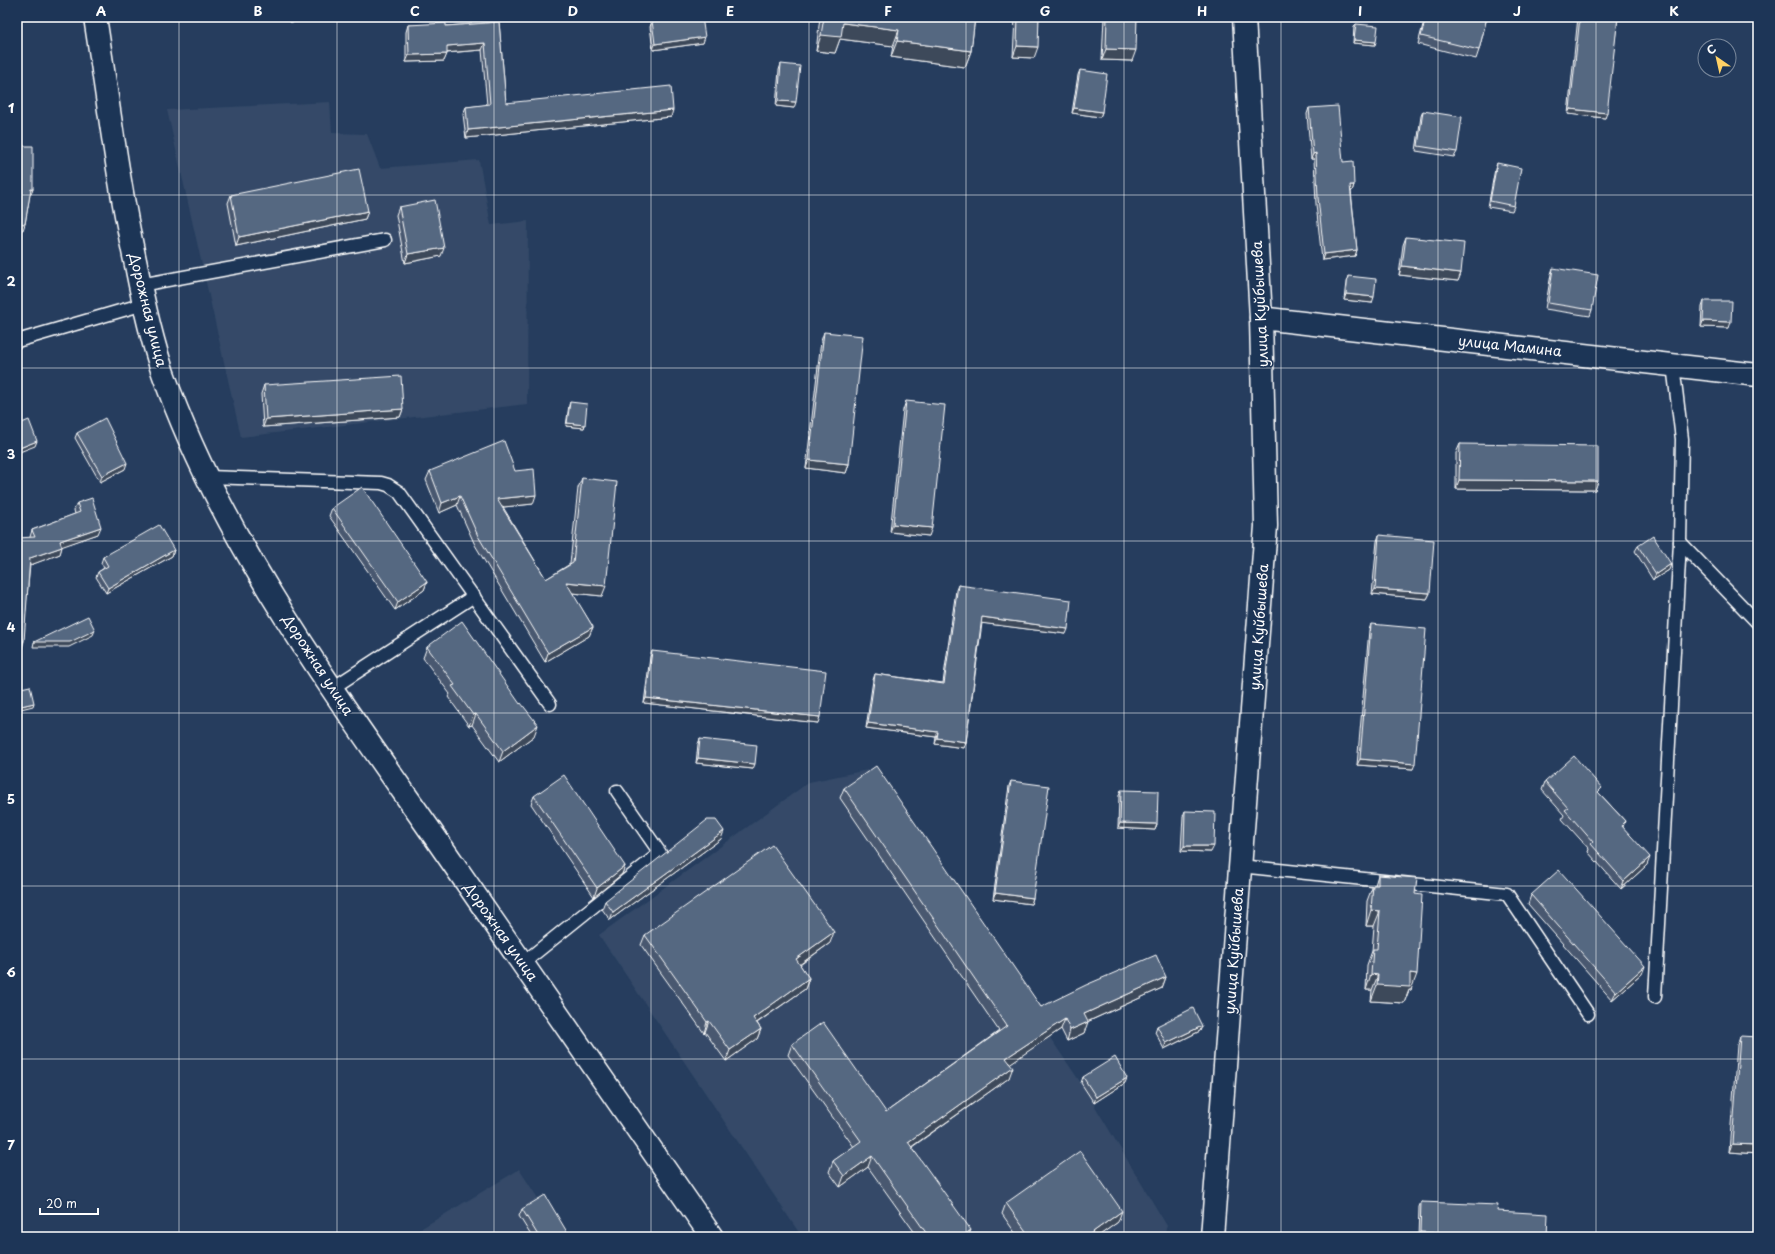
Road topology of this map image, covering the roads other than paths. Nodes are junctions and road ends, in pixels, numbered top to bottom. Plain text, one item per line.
1 (95, 17) edge
2 (1244, 17) edge
3 (385, 240) dead end
4 (142, 295) junction
5 (1261, 318) junction
6 (17, 341) edge
7 (1673, 365) junction
8 (1758, 375) edge
9 (207, 477) junction
10 (1680, 542) junction
11 (474, 596) junction
12 (1758, 624) edge
13 (331, 689) junction
14 (550, 704) dead end
15 (617, 791) dead end
16 (1240, 866) junction
17 (523, 963) junction
18 (1655, 997) dead end
19 (1588, 1014) dead end
20 (712, 1237) edge
21 (1212, 1237) edge

1 - 4 street, Дорожная улица
2 - 5 street, улица Куйбышева
3 - 4 lane
4 - 6 lane
4 - 9 street, Дорожная улица
5 - 7 street, улица Мамина
5 - 16 street, улица Куйбышева
7 - 8 street, улица Мамина
7 - 10 lane
9 - 11 lane
9 - 13 street, Дорожная улица
10 - 12 lane
10 - 18 lane
11 - 13 lane
11 - 14 lane
13 - 17 street, Дорожная улица
15 - 17 lane
16 - 19 lane
16 - 21 street, улица Куйбышева
17 - 20 street, Дорожная улица

